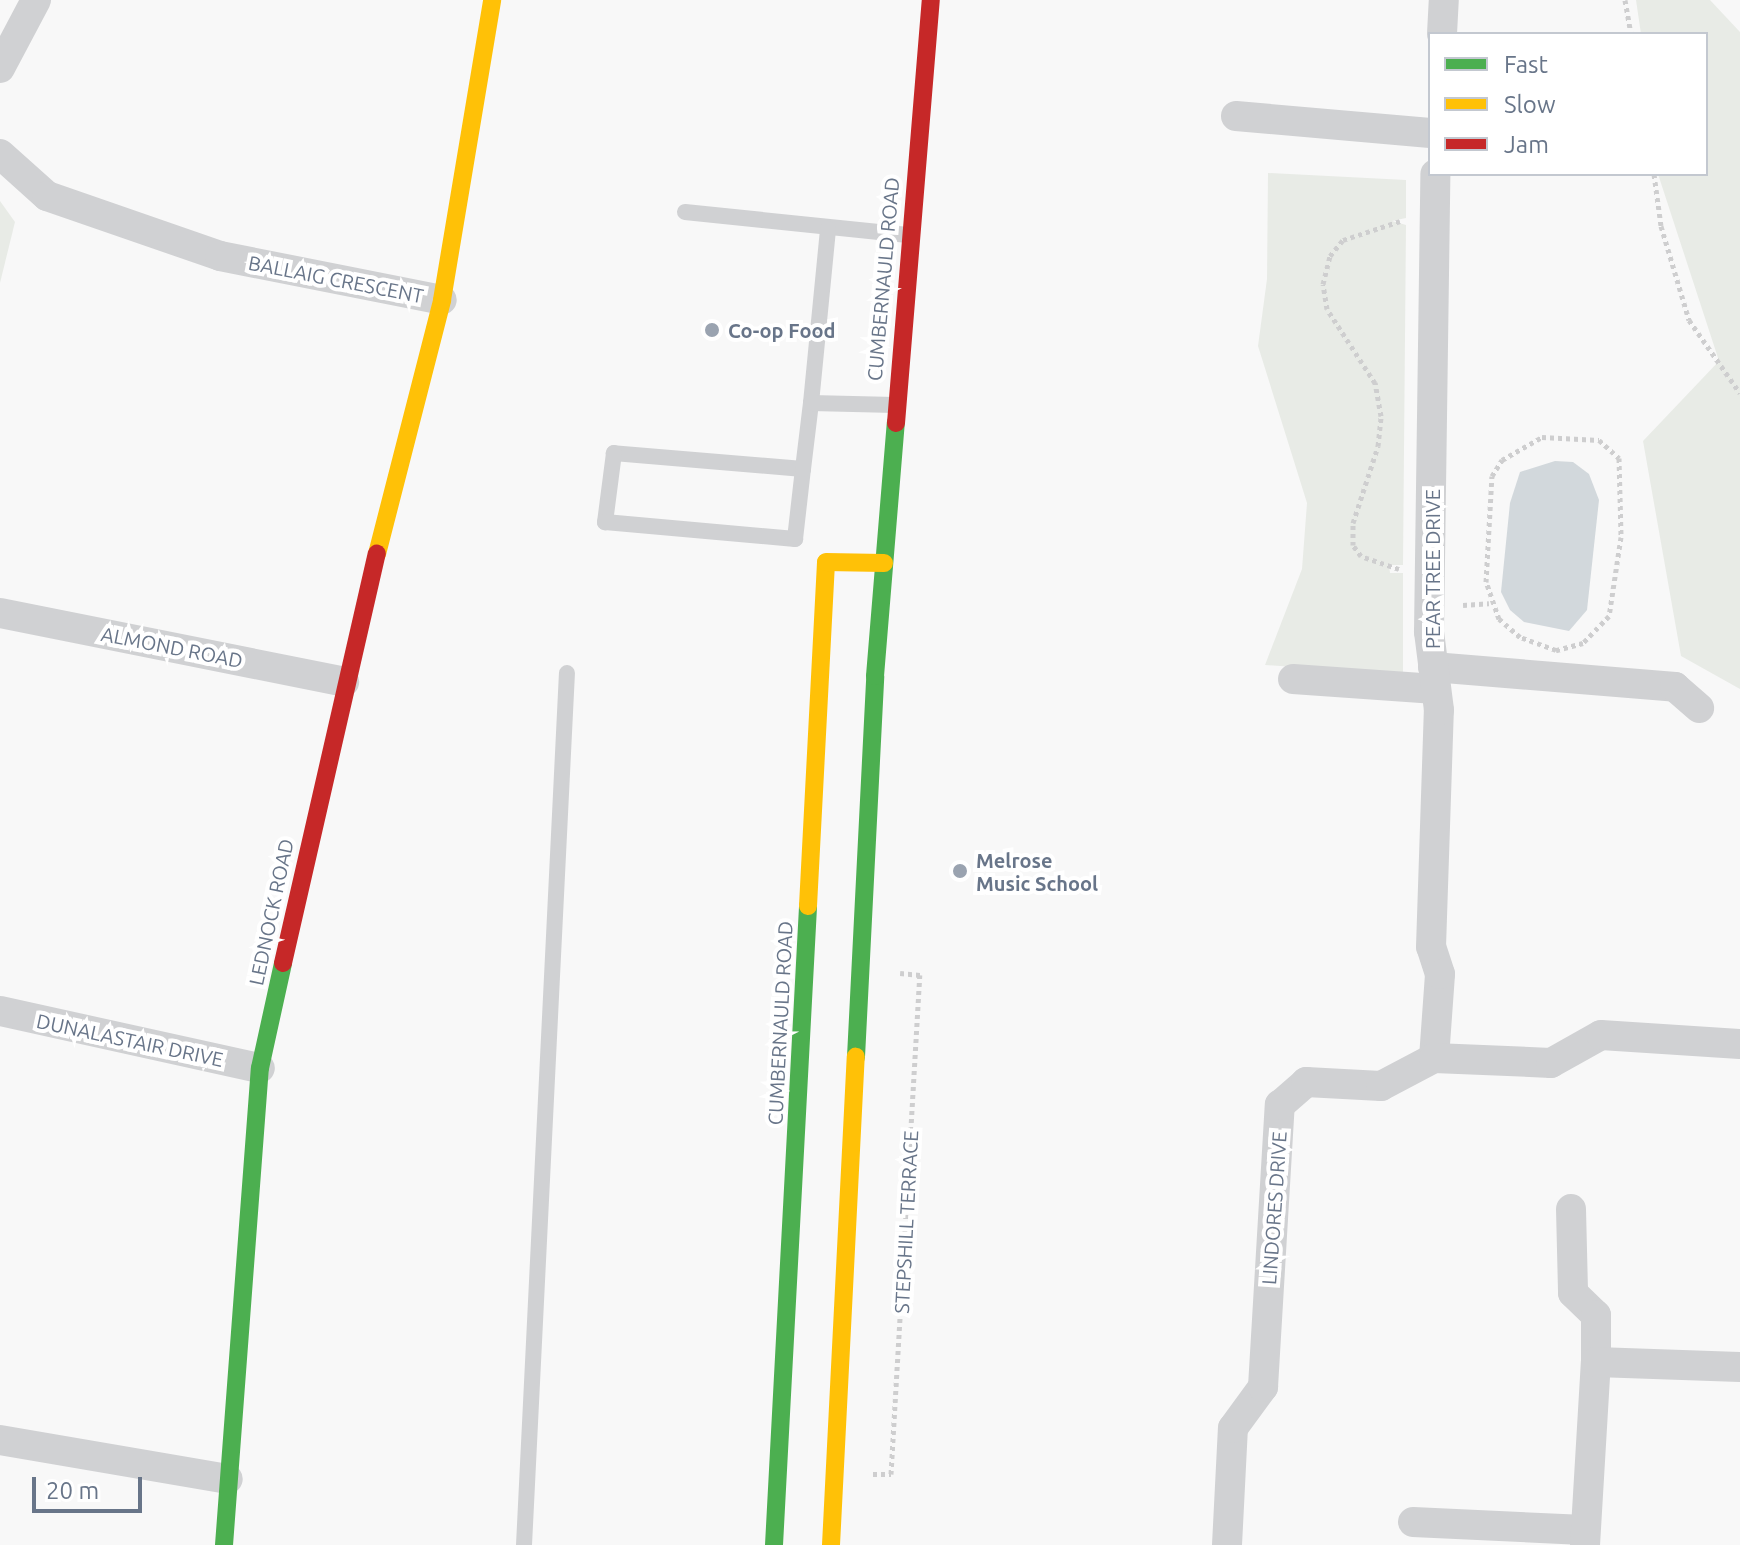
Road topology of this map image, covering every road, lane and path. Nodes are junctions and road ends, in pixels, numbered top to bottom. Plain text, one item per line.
1 (36, 0) edge
2 (492, 0) edge
3 (931, 0) edge
4 (1444, 0) edge
5 (1625, 0) edge
6 (1442, 32) edge
7 (1631, 32) edge
8 (0, 68) edge
9 (1236, 116) dead end
10 (1428, 133) edge
11 (0, 154) edge
12 (1435, 176) edge
13 (1654, 176) edge
14 (685, 212) dead end
15 (1433, 220) junction
16 (828, 229) junction
17 (908, 235) junction
18 (442, 300) junction
19 (1740, 393) edge
20 (811, 403) junction
21 (895, 405) junction
22 (803, 469) junction
23 (884, 563) junction
24 (1432, 571) junction
25 (1486, 582) joint
26 (0, 613) edge
27 (567, 673) dead end
28 (1434, 678) junction
29 (1293, 679) dead end
30 (344, 682) junction
31 (1699, 708) dead end
32 (859, 969) junction
33 (0, 1011) edge
34 (1740, 1044) edge
35 (1434, 1058) junction
36 (260, 1068) junction
37 (1571, 1209) dead end
38 (1596, 1362) junction
39 (1740, 1367) edge
40 (0, 1440) edge
41 (835, 1474) junction
42 (228, 1479) junction
43 (1413, 1522) dead end
44 (1585, 1538) edge
45 (224, 1545) edge
46 (524, 1545) edge
47 (774, 1545) edge
48 (831, 1545) edge
49 (1227, 1545) edge

1 - 8 street
2 - 18 street, BALLAIG CRESCENT
3 - 17 street, CUMBERNAULD ROAD
4 - 6 street
5 - 7 path
9 - 10 street
11 - 18 street, BALLAIG CRESCENT
12 - 15 street, PEAR TREE DRIVE
13 - 19 path
14 - 16 lane
15 - 24 street, PEAR TREE DRIVE
15 - 24 path
16 - 17 lane
16 - 20 lane
17 - 21 street, CUMBERNAULD ROAD
18 - 30 street, LEDNOCK ROAD
20 - 21 lane
20 - 22 lane
21 - 23 street, CUMBERNAULD ROAD
22 - 22 lane
23 - 32 street, CUMBERNAULD ROAD
23 - 47 street, CUMBERNAULD ROAD
24 - 28 street, PEAR TREE DRIVE
25 - 25 path
26 - 30 street, ALMOND ROAD
27 - 46 lane
28 - 29 street
28 - 31 street
28 - 35 street, PEAR TREE DRIVE
30 - 36 street, LEDNOCK ROAD
32 - 41 street, CUMBERNAULD ROAD
32 - 41 path, STEPSHILL TERRACE
33 - 36 street, DUNALASTAIR DRIVE
34 - 35 street
35 - 49 street, LINDORES DRIVE
36 - 42 street, LEDNOCK ROAD
37 - 38 street
38 - 39 street
38 - 44 street
40 - 42 street
41 - 48 street, CUMBERNAULD ROAD
42 - 45 street, LEDNOCK ROAD
43 - 44 street

